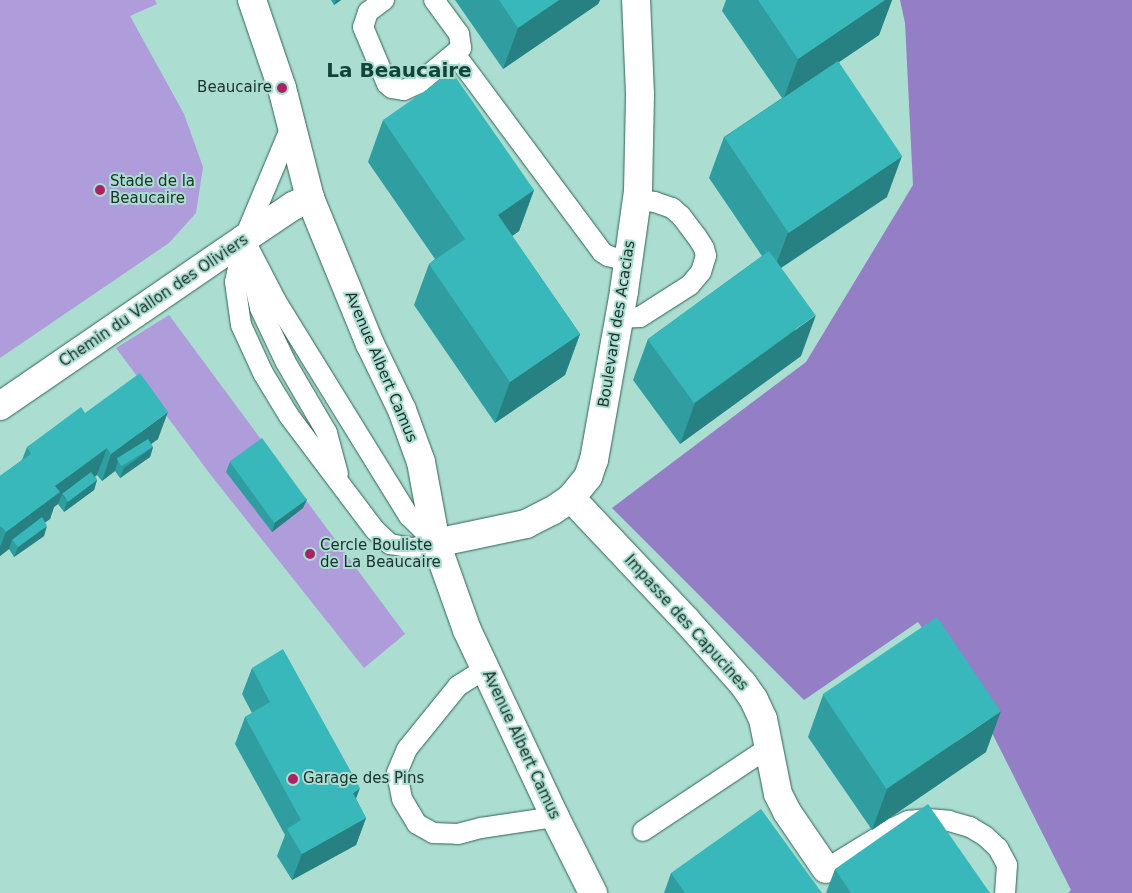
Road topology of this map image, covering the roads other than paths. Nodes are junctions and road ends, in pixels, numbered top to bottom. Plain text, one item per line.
1 (252, 0) edge
2 (384, 0) edge
3 (434, 0) edge
4 (636, 0) edge
5 (455, 54) junction
6 (291, 127) junction
7 (310, 198) junction
8 (636, 200) junction
9 (244, 239) junction
10 (628, 261) junction
11 (619, 318) junction
12 (0, 406) edge
13 (571, 498) junction
14 (436, 542) junction
15 (485, 669) junction
16 (768, 748) junction
17 (555, 817) junction
18 (643, 831) dead end
19 (826, 869) joint
20 (593, 893) edge
21 (1005, 893) edge

1 - 6 street, Avenue Albert Camus
2 - 5 lane
3 - 5 lane
4 - 8 street, Boulevard des Acacias
5 - 10 lane
6 - 7 street, Avenue Albert Camus
6 - 9 lane
7 - 9 street, Chemin du Vallon des Oliviers
7 - 14 street, Avenue Albert Camus
8 - 10 street, Boulevard des Acacias
8 - 11 lane
9 - 12 street, Chemin du Vallon des Oliviers
9 - 14 lane
9 - 14 lane
10 - 11 street, Boulevard des Acacias
11 - 13 street, Boulevard des Acacias
13 - 14 street, Boulevard des Acacias
13 - 16 street, Impasse des Capucines
14 - 15 street, Avenue Albert Camus
15 - 17 street, Avenue Albert Camus
15 - 17 lane
16 - 18 lane
16 - 19 street, Impasse des Capucines
17 - 20 street, Avenue Albert Camus
19 - 21 lane

